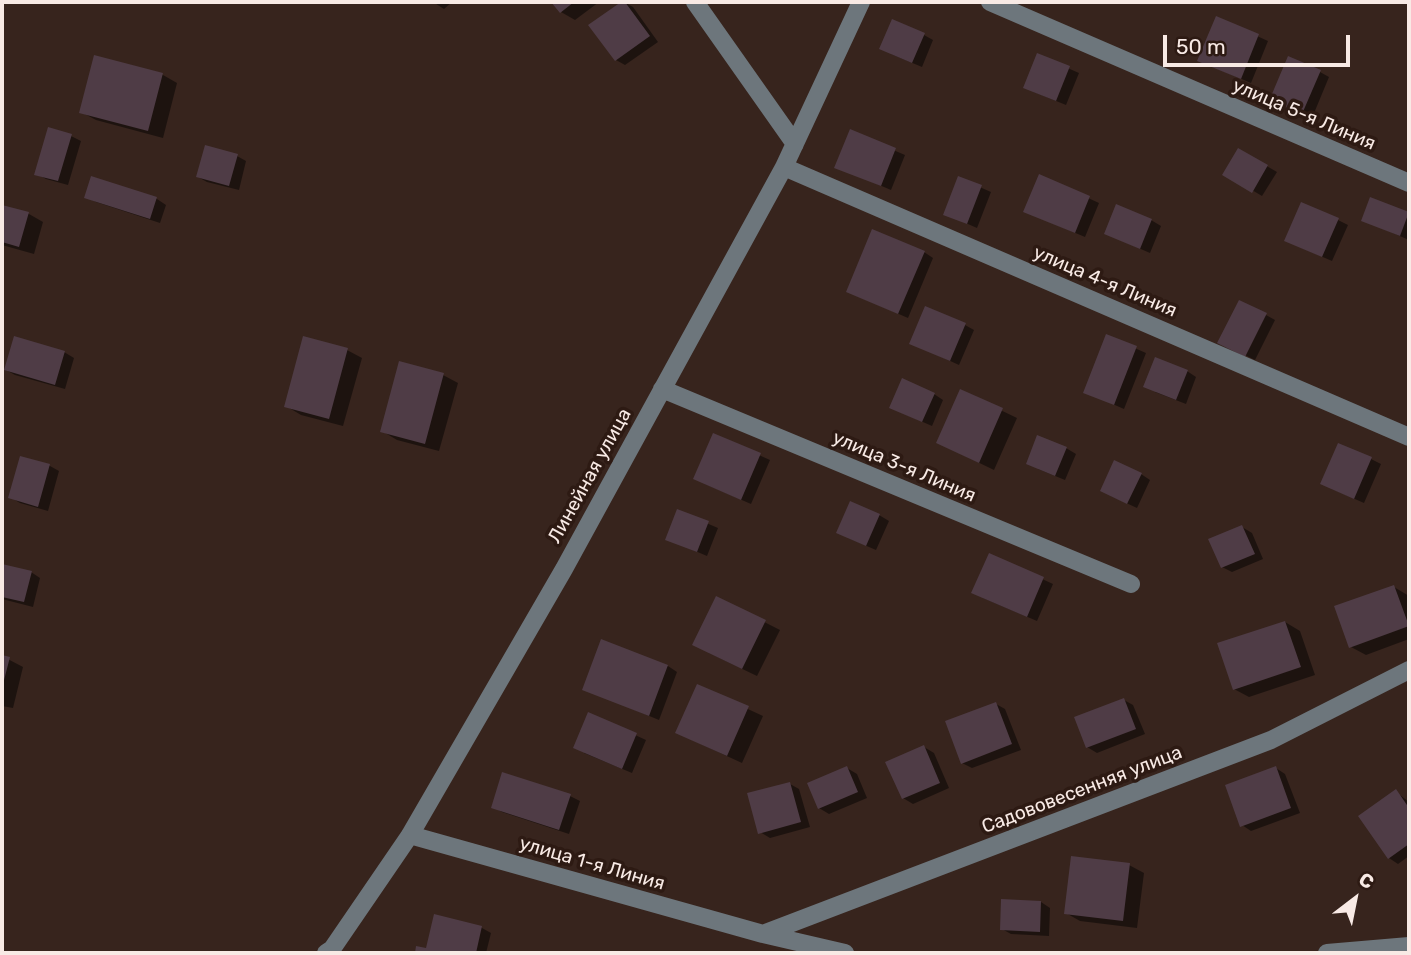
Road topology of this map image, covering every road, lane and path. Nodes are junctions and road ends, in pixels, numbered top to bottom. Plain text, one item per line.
1 (695, 2) edge
2 (861, 2) edge
3 (990, 2) edge
4 (795, 144) junction
5 (784, 167) junction
6 (1409, 183) edge
7 (662, 389) junction
8 (1409, 436) edge
9 (1131, 584) dead end
10 (1409, 670) edge
11 (410, 835) junction
12 (763, 934) junction
13 (1409, 946) edge
14 (326, 953) edge
15 (845, 953) edge
16 (1327, 953) edge

1 - 4 street
2 - 4 street, Линейная улица
3 - 6 street, улица 5-я Линия
4 - 5 street, Линейная улица
5 - 7 street, Линейная улица
5 - 8 street, улица 4-я Линия
7 - 9 street, улица 3-я Линия
7 - 11 street, Линейная улица
10 - 12 street, Садововесенняя улица
11 - 12 street, улица 1-я Линия
11 - 14 street, Линейная улица
12 - 15 street, улица 1-я Линия
13 - 16 street

